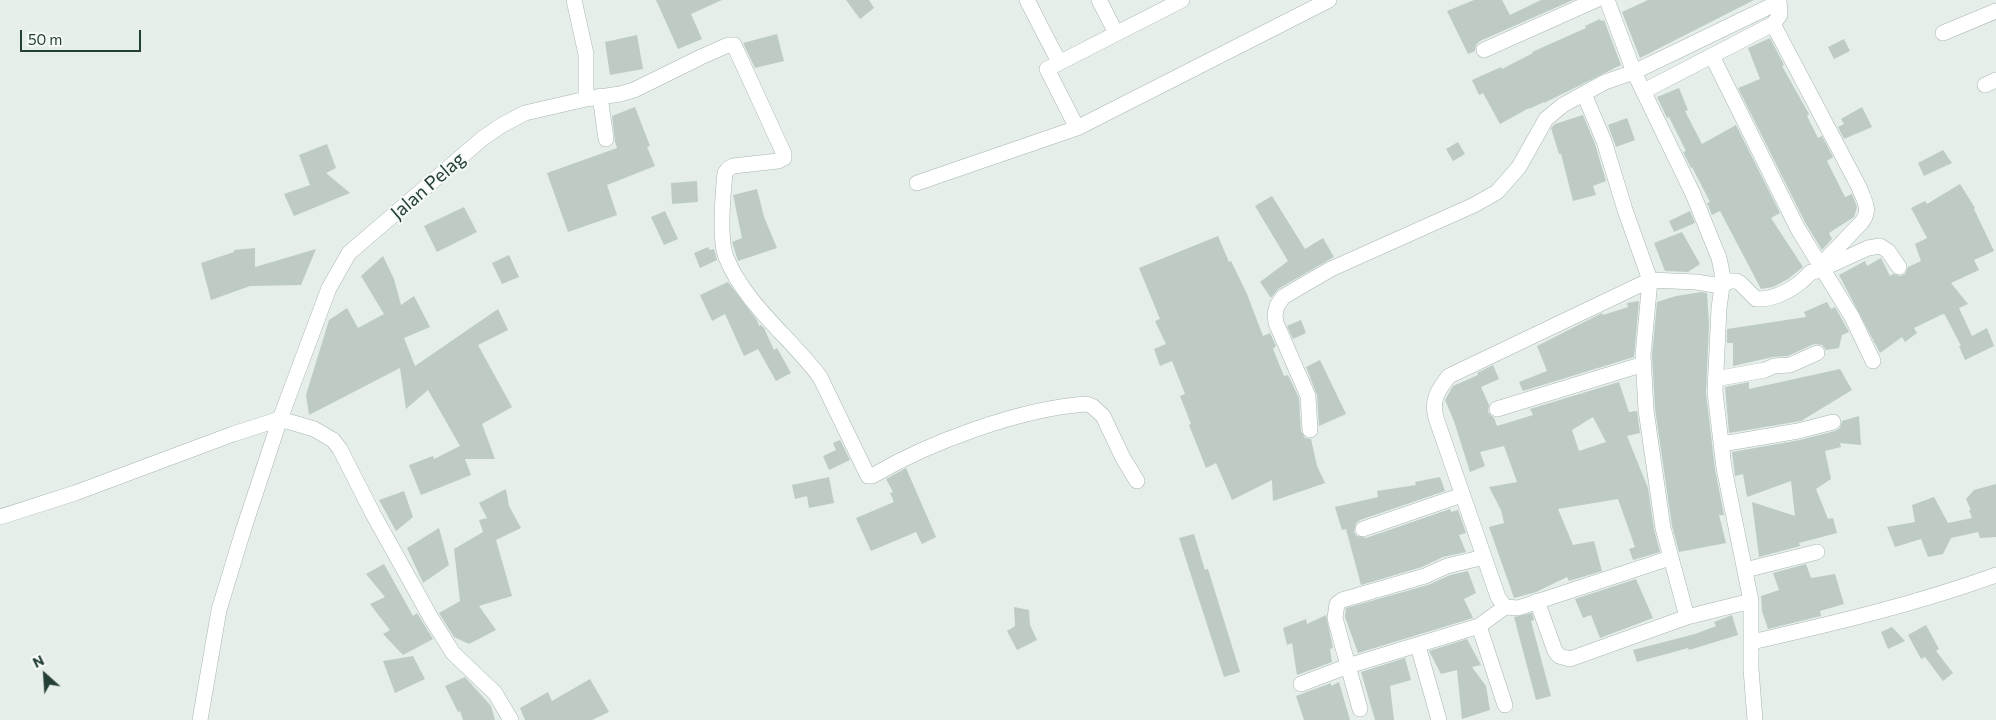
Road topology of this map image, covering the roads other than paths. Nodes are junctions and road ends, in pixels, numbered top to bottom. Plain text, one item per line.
1 (574, 0) edge
2 (1027, 0) edge
3 (1100, 0) edge
4 (1182, 0) edge
5 (1329, 0) edge
6 (1596, 0) edge
7 (1607, 0) edge
8 (1779, 1) edge
9 (1996, 11) edge
10 (1773, 24) junction
11 (1116, 33) junction
12 (1943, 33) dead end
13 (1484, 50) dead end
14 (1712, 56) junction
15 (1059, 62) junction
16 (1634, 72) junction
17 (1644, 91) junction
18 (1584, 94) junction
19 (593, 97) junction
20 (1077, 128) junction
21 (606, 138) dead end
22 (917, 183) dead end
23 (1823, 266) junction
24 (1899, 267) dead end
25 (1650, 280) junction
26 (1722, 286) junction
27 (1817, 353) dead end
28 (1873, 361) dead end
29 (1644, 364) junction
30 (1715, 379) junction
31 (1497, 409) dead end
32 (280, 419) junction
33 (1833, 422) dead end
34 (1310, 430) dead end
35 (1722, 444) junction
36 (1137, 481) dead end
37 (1462, 495) junction
38 (0, 517) edge
39 (1362, 529) dead end
40 (1817, 552) dead end
41 (1484, 557) junction
42 (1670, 558) junction
43 (1745, 570) junction
44 (1996, 575) edge
45 (1537, 601) junction
46 (1751, 602) junction
47 (1505, 607) junction
48 (1687, 617) junction
49 (1479, 626) junction
50 (1752, 642) junction
51 (1418, 646) junction
52 (1348, 666) junction
53 (1301, 684) dead end
54 (1505, 705) dead end
55 (1360, 709) dead end
56 (200, 720) edge
57 (511, 720) edge
58 (1439, 720) edge
59 (1755, 720) edge

1 - 19 street
2 - 15 street
3 - 11 street
4 - 11 street
5 - 20 street
6 - 13 street
7 - 16 street
8 - 10 street
8 - 16 street
9 - 12 street
10 - 14 street
10 - 23 street
11 - 15 street
14 - 17 street
14 - 23 street
15 - 20 street
16 - 17 street
16 - 18 street
17 - 26 street
18 - 25 street
18 - 34 street
19 - 21 street
19 - 32 street, Jalan Pelag
19 - 36 street, Jalan Pelag
20 - 22 street
23 - 24 street
23 - 26 street
23 - 28 street
25 - 26 street
25 - 29 street
25 - 37 street
26 - 30 street
27 - 30 street
29 - 31 street
29 - 42 street
30 - 35 street
32 - 38 street
32 - 56 street, Jalan Pelag
32 - 57 street
33 - 35 street
35 - 43 street
37 - 39 street
37 - 41 street
40 - 43 street
41 - 47 street
41 - 52 street
42 - 45 street
42 - 48 street
43 - 46 street
44 - 50 street
45 - 47 street
45 - 48 street
46 - 48 street
46 - 50 street
47 - 49 street
49 - 51 street
49 - 54 street
50 - 59 street
51 - 52 street
51 - 58 street
52 - 53 street
52 - 55 street

